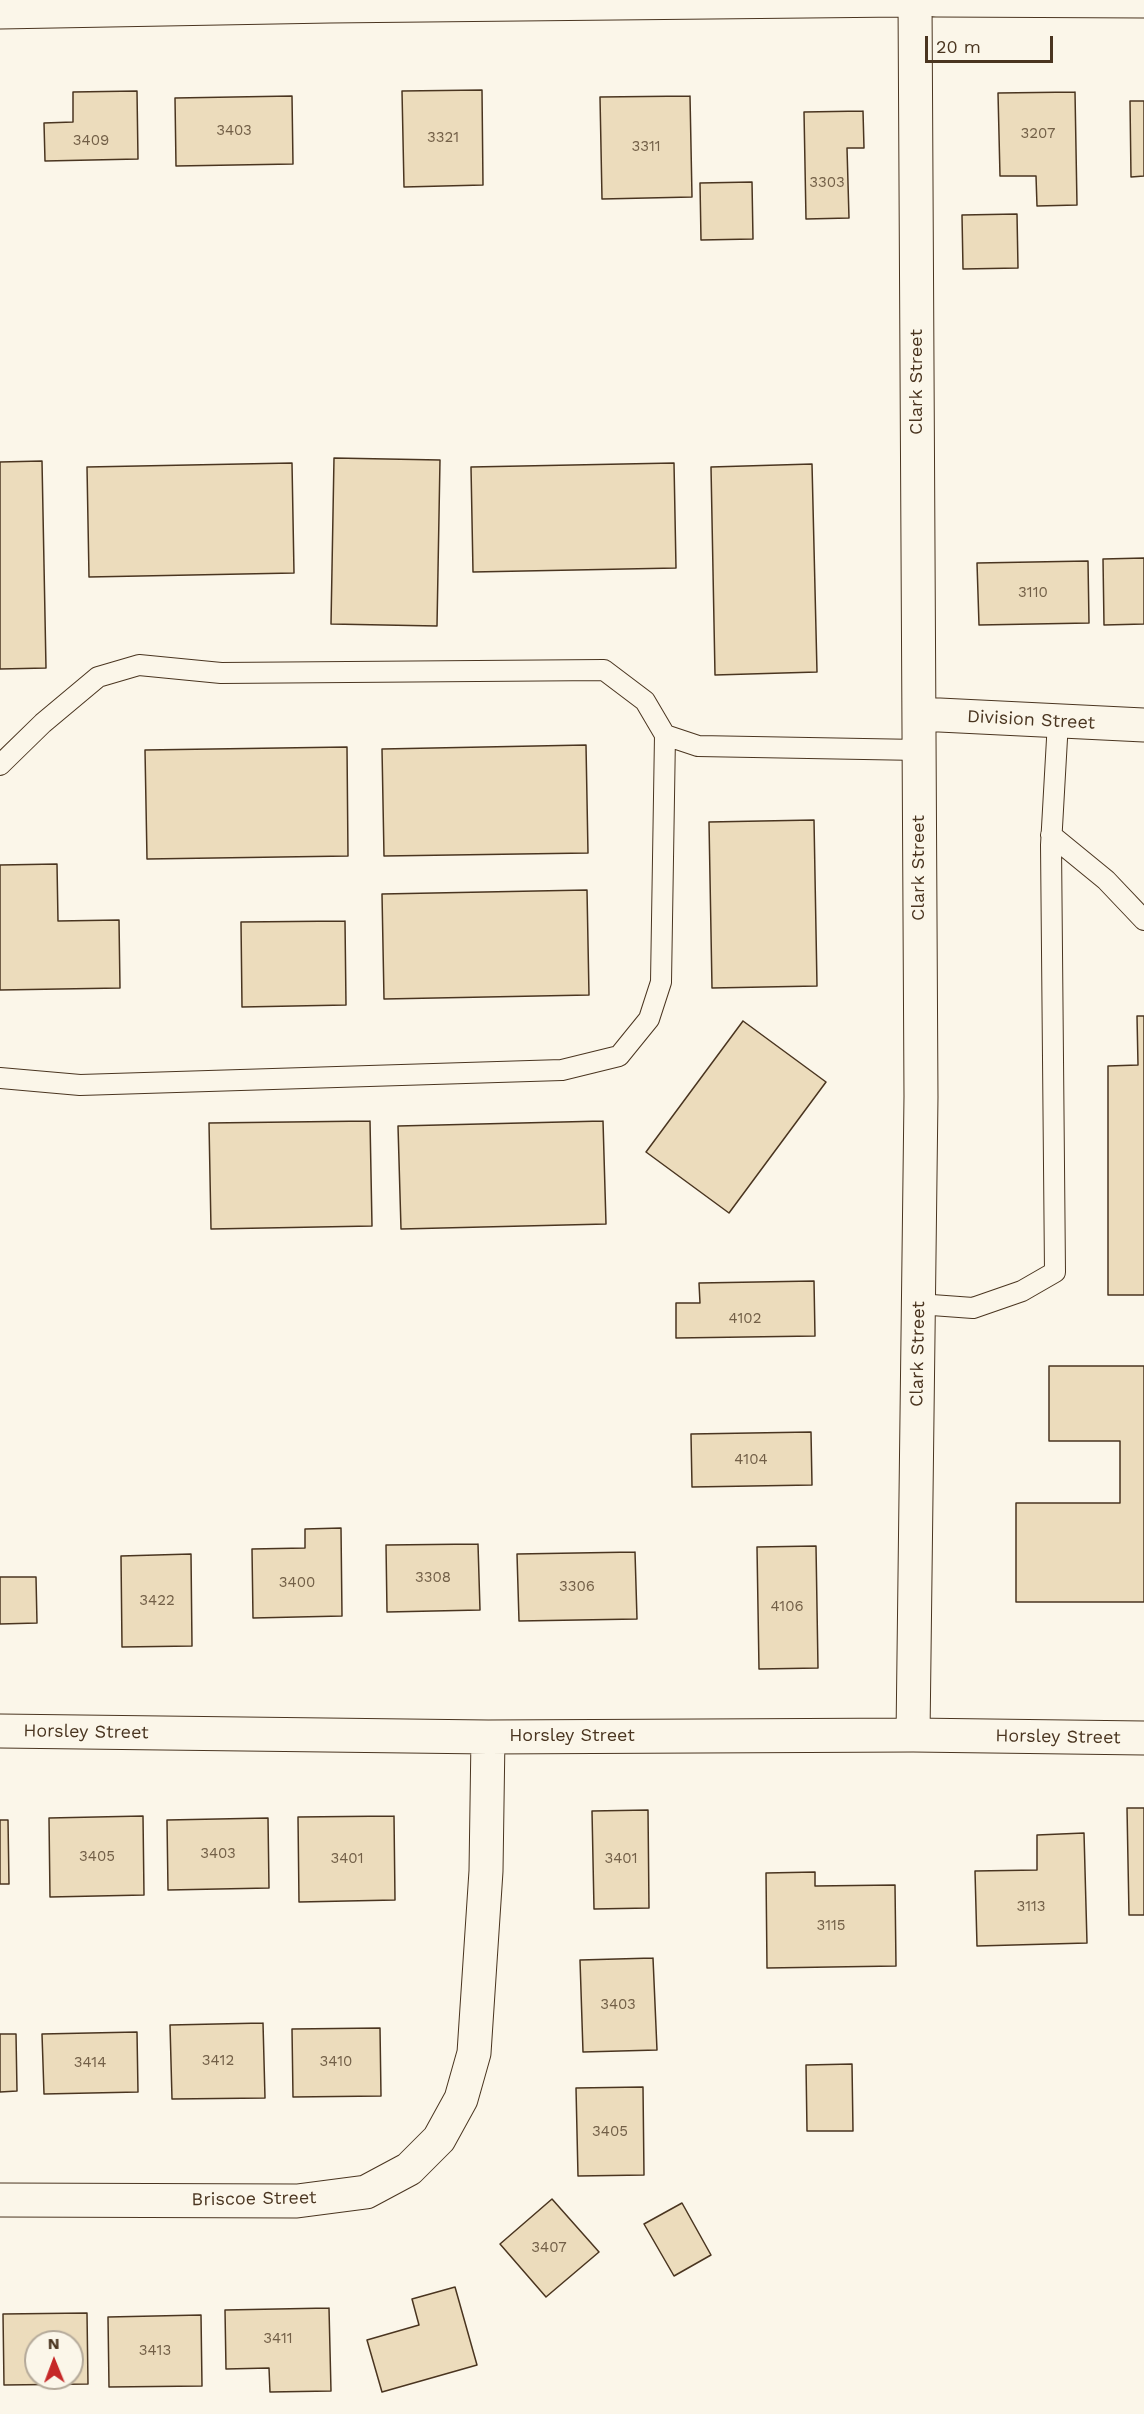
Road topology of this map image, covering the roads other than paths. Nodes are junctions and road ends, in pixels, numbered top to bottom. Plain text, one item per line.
1 (902, 0) edge
2 (915, 0) edge
3 (936, 0) edge
4 (1144, 1) edge
5 (330, 3) edge
6 (0, 12) edge
7 (919, 714) junction
8 (1058, 721) junction
9 (1144, 726) edge
10 (665, 735) junction
11 (919, 750) junction
12 (0, 765) edge
13 (1051, 835) junction
14 (1144, 920) edge
15 (0, 1078) edge
16 (918, 1304) junction
17 (0, 1731) edge
18 (913, 1735) junction
19 (488, 1737) junction
20 (1144, 1738) edge
21 (0, 2200) edge

1 - 5 street
2 - 7 street, Clark Street
3 - 4 street
5 - 6 street
7 - 8 street, Division Street
7 - 11 street, Clark Street
8 - 9 street, Division Street
8 - 13 lane
10 - 11 lane
10 - 12 lane
10 - 15 lane
11 - 16 street, Clark Street
13 - 14 lane
13 - 16 lane
16 - 18 street, Clark Street
17 - 19 street, Horsley Street
18 - 19 street, Horsley Street
18 - 20 street, Horsley Street
19 - 21 street, Briscoe Street

